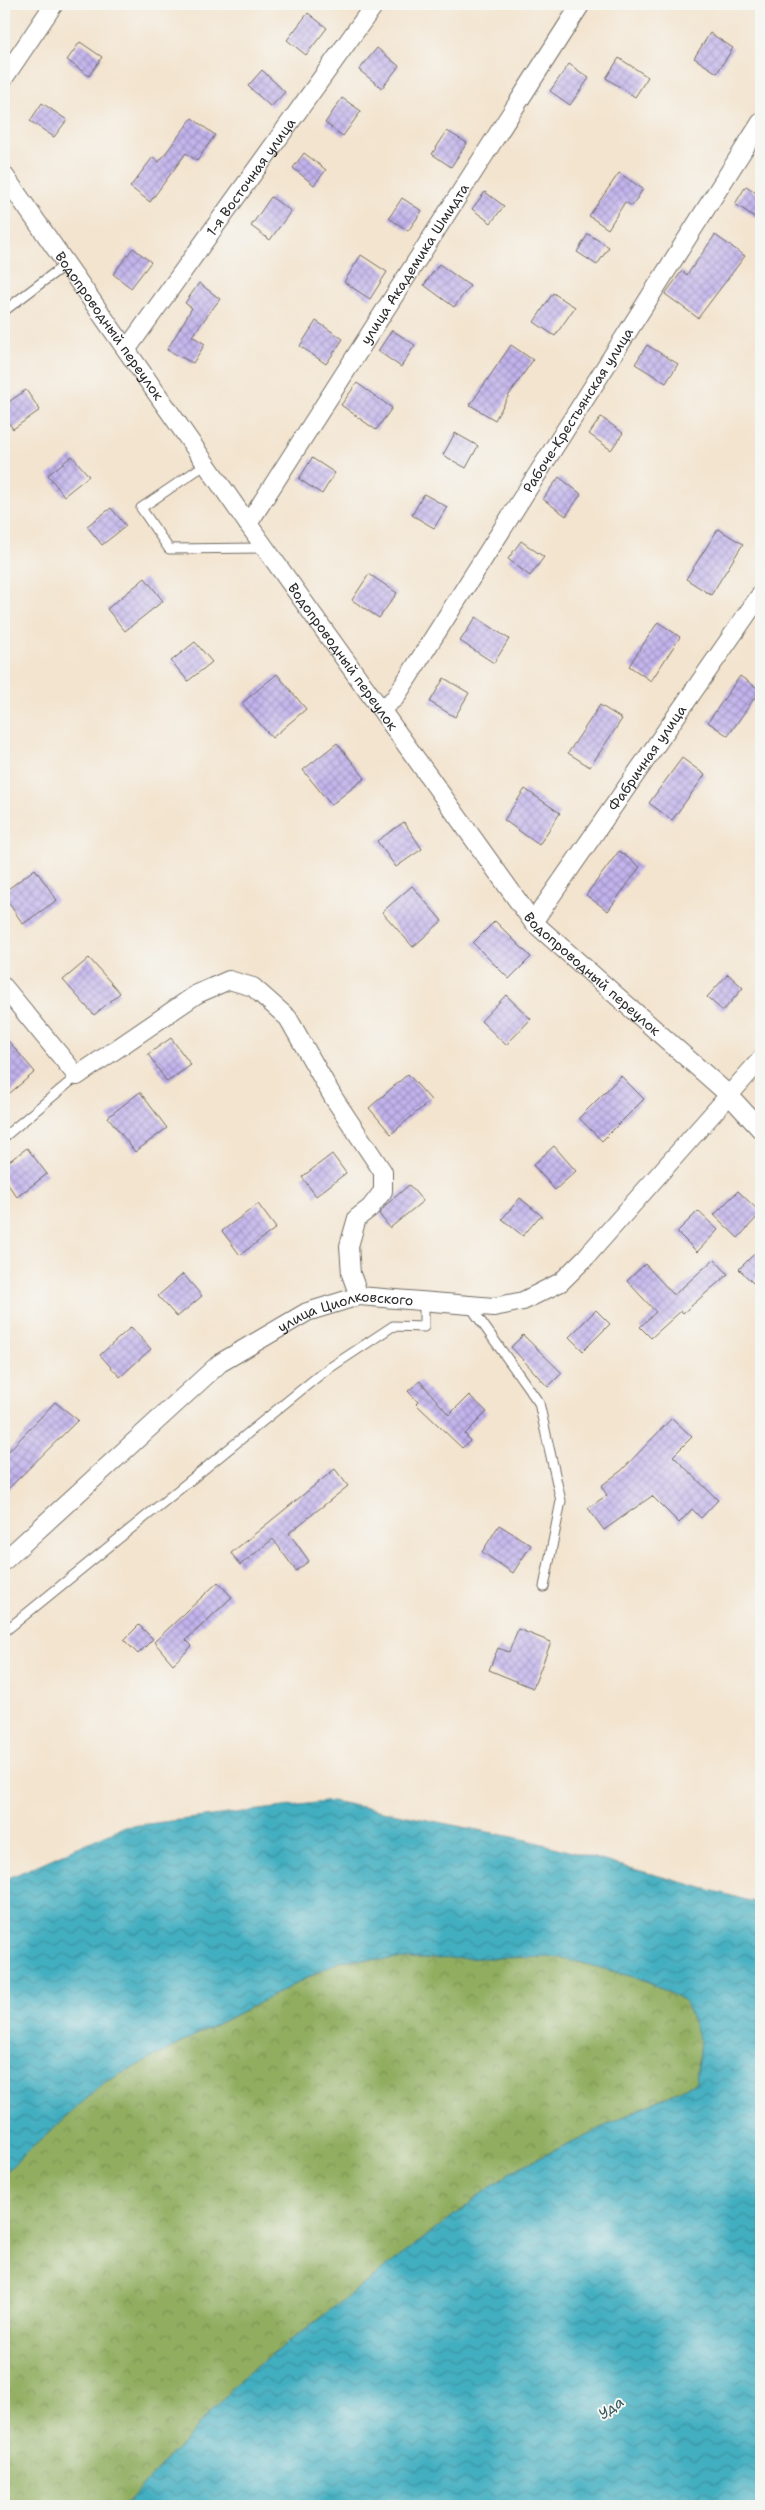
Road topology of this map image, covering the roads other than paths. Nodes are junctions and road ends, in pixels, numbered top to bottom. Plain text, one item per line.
1 (54, 4) edge
2 (375, 4) edge
3 (581, 4) edge
4 (4, 78) edge
5 (761, 122) edge
6 (4, 175) edge
7 (66, 264) junction
8 (4, 311) edge
9 (127, 349) junction
10 (206, 464) junction
11 (248, 524) junction
12 (265, 548) junction
13 (761, 594) edge
14 (381, 709) junction
15 (533, 922) junction
16 (4, 987) edge
17 (761, 1060) edge
18 (77, 1076) junction
19 (730, 1095) junction
20 (761, 1130) edge
21 (4, 1137) edge
22 (359, 1296) junction
23 (424, 1302) junction
24 (470, 1306) junction
25 (4, 1561) edge
26 (544, 1587) dead end
27 (4, 1632) edge

1 - 4 street
2 - 9 street, 1-я Восточная улица
3 - 11 street, улица Академика Шмидта
5 - 14 street, Рабоче-Крестьянская улица
6 - 7 street, Водопроводный переулок
7 - 8 lane
7 - 9 street, Водопроводный переулок
9 - 10 street, Водопроводный переулок
10 - 11 street, Водопроводный переулок
10 - 12 lane
11 - 12 street, Водопроводный переулок
12 - 14 street, Водопроводный переулок
13 - 15 street, Фабричная улица
14 - 15 street, Водопроводный переулок
15 - 19 street, Водопроводный переулок
16 - 18 street
17 - 19 street, улица Циолковского
18 - 21 lane
18 - 22 street
19 - 20 street, Водопроводный переулок
19 - 24 street, улица Циолковского
22 - 23 street, улица Циолковского
22 - 25 street, улица Циолковского
23 - 24 street, улица Циолковского
23 - 27 lane
24 - 26 lane

